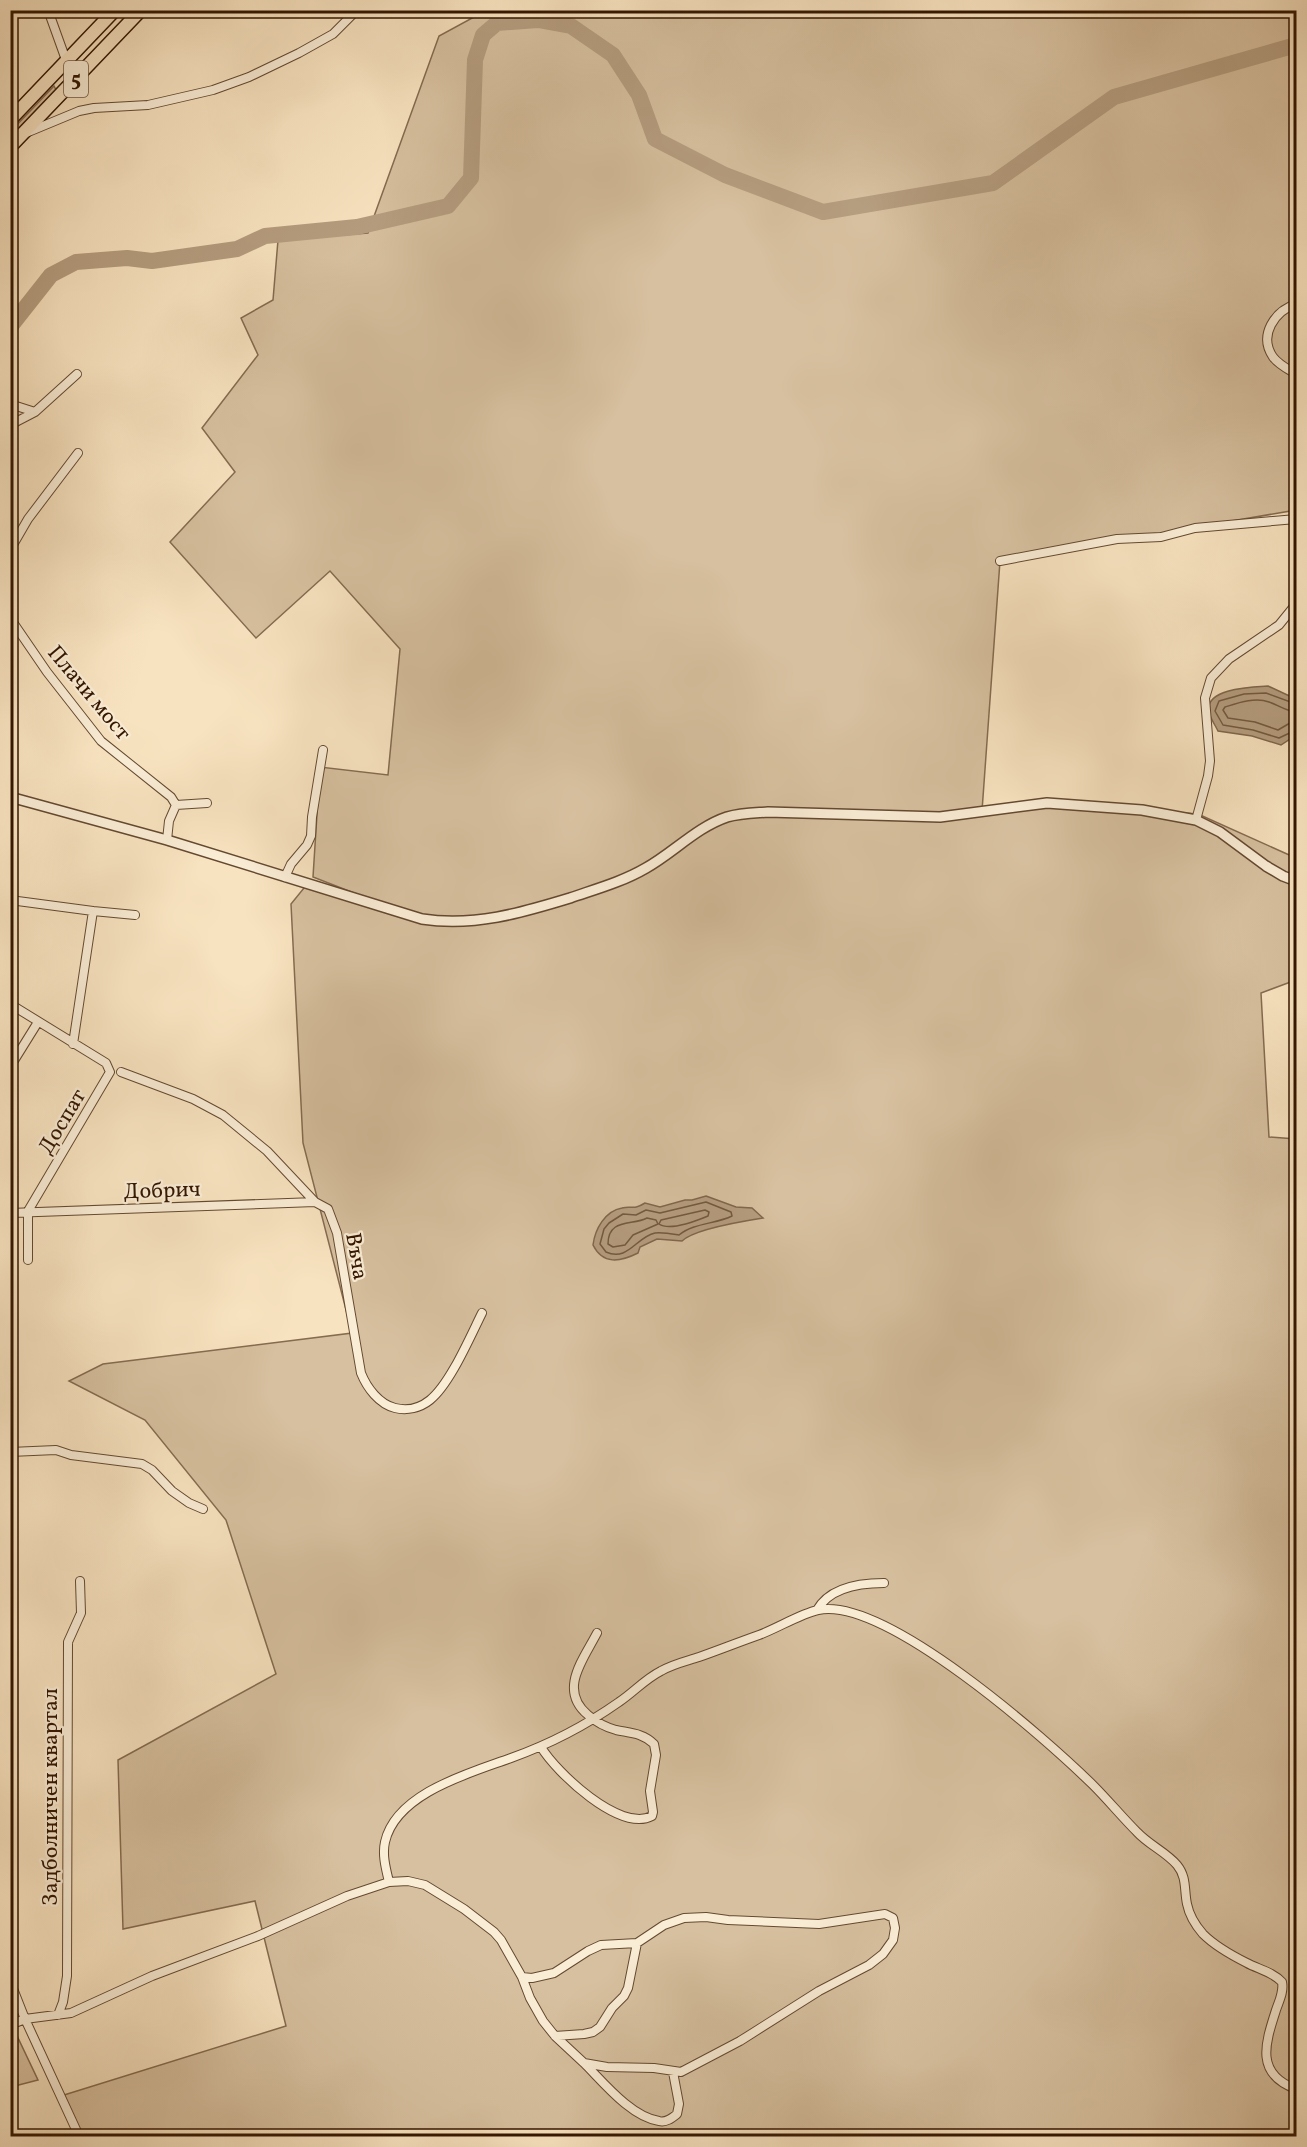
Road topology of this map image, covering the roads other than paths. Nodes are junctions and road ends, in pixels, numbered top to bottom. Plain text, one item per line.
1 (48, 10) edge
2 (115, 10) edge
3 (141, 10) edge
4 (357, 10) edge
5 (66, 60) junction
6 (78, 76) junction
7 (10, 120) edge
8 (22, 135) junction
9 (10, 147) edge
10 (1296, 304) edge
11 (77, 374) dead end
12 (1296, 374) edge
13 (10, 404) edge
14 (34, 412) junction
15 (10, 425) edge
16 (78, 453) dead end
17 (1296, 519) edge
18 (10, 550) edge
19 (1000, 561) dead end
20 (1296, 604) edge
21 (10, 618) edge
22 (323, 750) dead end
23 (10, 797) edge
24 (207, 803) dead end
25 (176, 805) junction
26 (1196, 820) junction
27 (167, 840) junction
28 (285, 877) junction
29 (1296, 881) edge
30 (10, 900) edge
31 (93, 911) junction
32 (135, 915) dead end
33 (10, 1004) edge
34 (38, 1022) junction
35 (73, 1044) junction
36 (10, 1068) edge
37 (121, 1072) dead end
38 (315, 1202) junction
39 (28, 1211) junction
40 (10, 1213) edge
41 (28, 1260) dead end
42 (482, 1313) dead end
43 (10, 1452) edge
44 (203, 1509) dead end
45 (80, 1581) dead end
46 (884, 1583) dead end
47 (818, 1610) junction
48 (597, 1633) dead end
49 (593, 1719) junction
50 (541, 1747) junction
51 (389, 1882) junction
52 (637, 1943) junction
53 (522, 1977) junction
54 (10, 1981) edge
55 (58, 2015) junction
56 (25, 2019) junction
57 (10, 2025) edge
58 (555, 2036) junction
59 (584, 2063) junction
60 (673, 2072) junction
61 (1296, 2089) edge
62 (79, 2136) edge

1 - 5 street
2 - 5 main road, 5
3 - 6 main road, 5
4 - 8 street
5 - 6 street
5 - 7 main road, 5
6 - 8 main road, 5
8 - 9 main road, 5
10 - 12 street
11 - 14 street
13 - 14 street
14 - 15 street
16 - 18 street
17 - 19 street
20 - 26 street
21 - 25 street, Плачи мост
22 - 28 street
23 - 27 street
24 - 25 street
25 - 27 street
26 - 28 street
26 - 29 street
27 - 28 street
30 - 31 street
31 - 32 street
31 - 35 street
33 - 34 street
34 - 35 street
34 - 36 street
35 - 39 street, Доспат
37 - 38 street, Въча
38 - 39 street, Добрич
38 - 42 street, Въча
39 - 40 street, Добрич
39 - 41 street
43 - 44 street
45 - 55 street, Задболничен квартал
46 - 47 street
47 - 49 street
47 - 61 street
48 - 49 street
49 - 50 street
49 - 50 street
50 - 51 street
51 - 53 street
51 - 55 street
52 - 53 street
52 - 58 street
52 - 60 street
53 - 58 street
54 - 56 street
55 - 56 street
56 - 57 street
56 - 62 street
58 - 59 street
59 - 60 street
59 - 60 street

